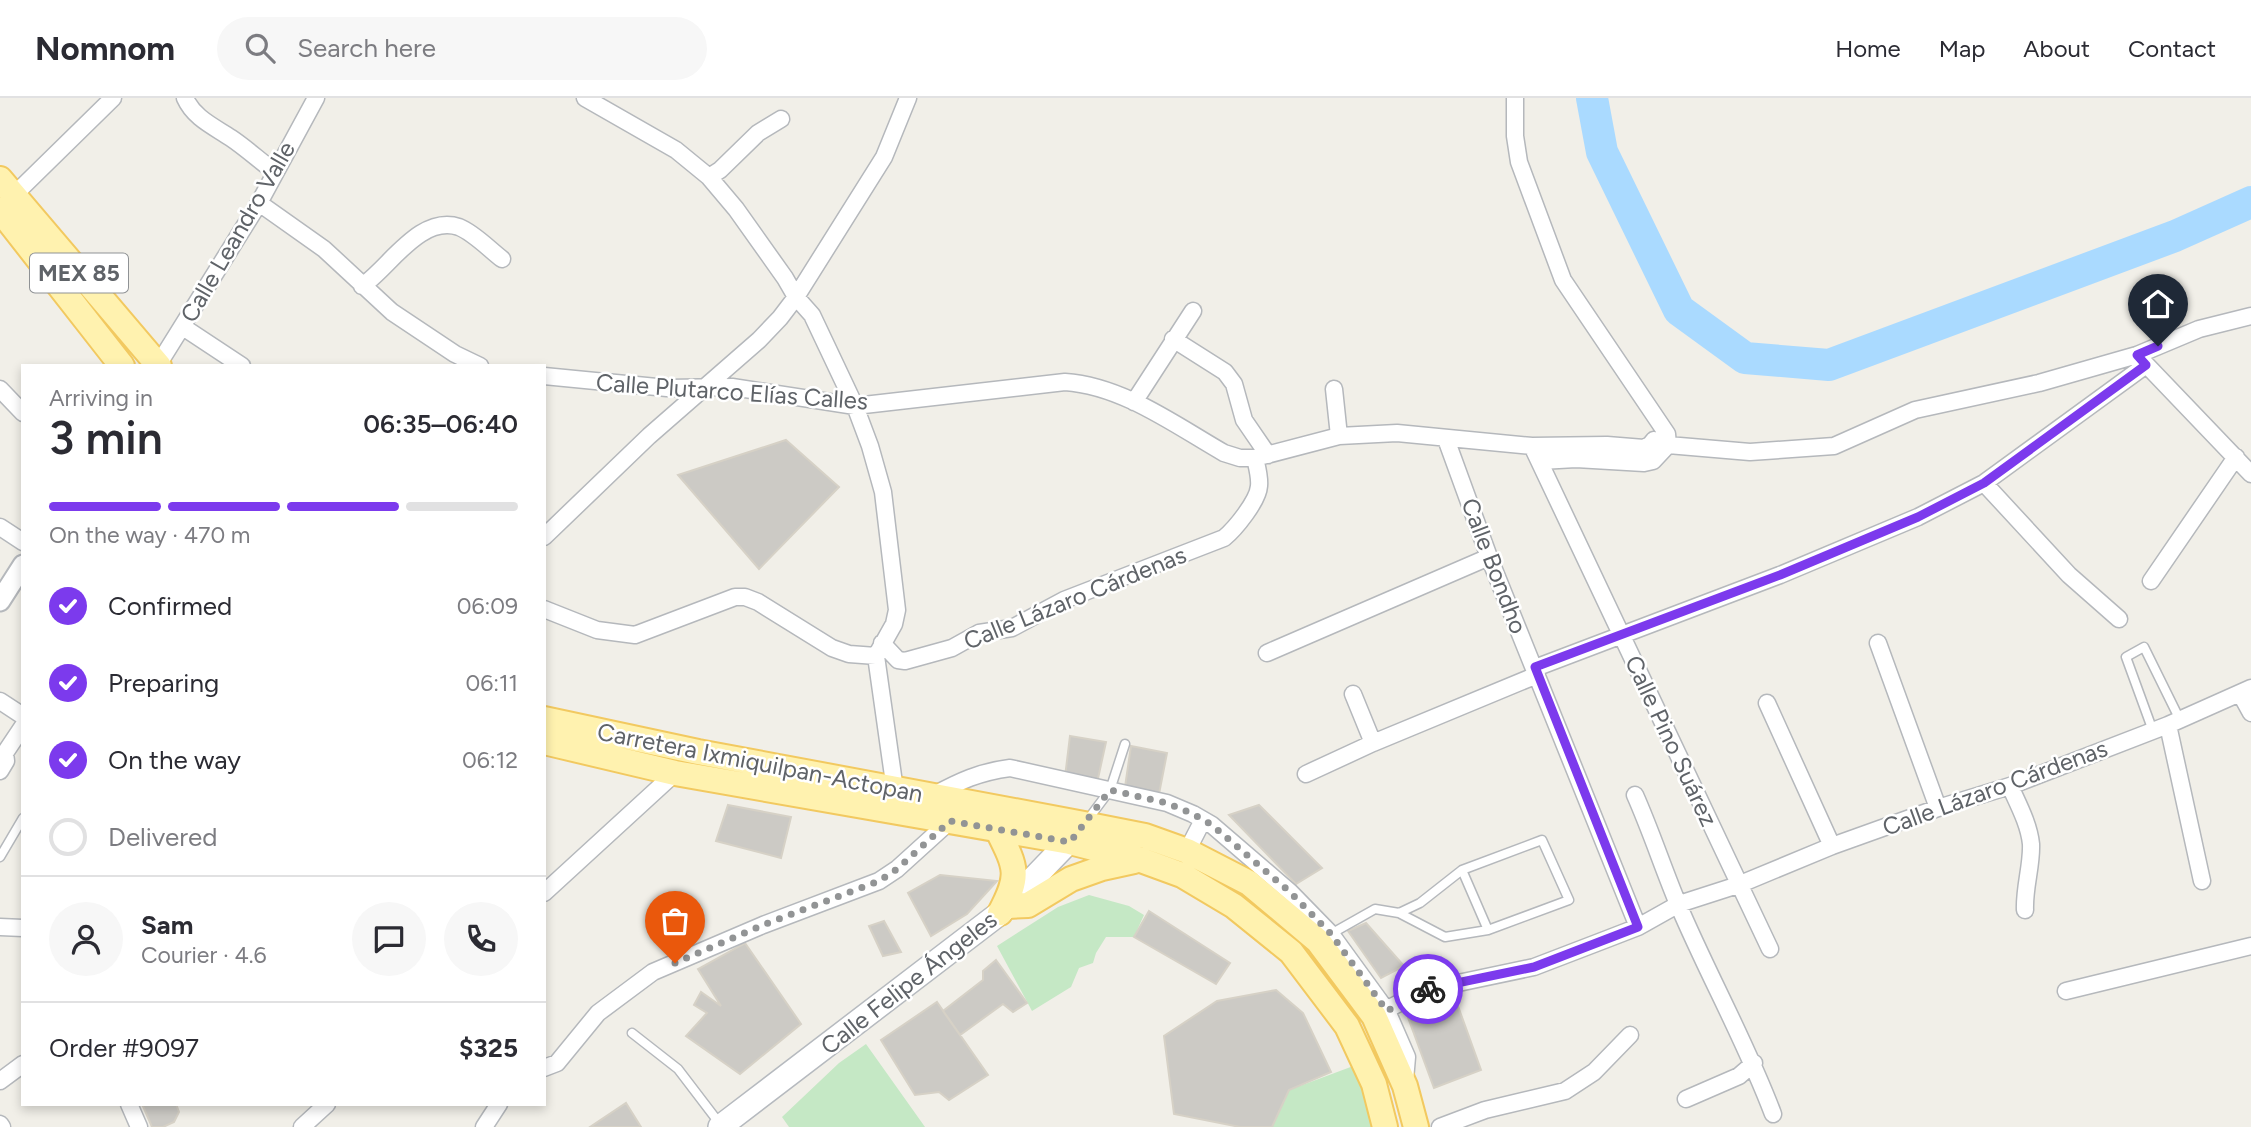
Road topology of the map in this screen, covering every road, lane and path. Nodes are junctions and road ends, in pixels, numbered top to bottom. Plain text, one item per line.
1 (113, 98) edge
2 (185, 98) edge
3 (316, 98) edge
4 (585, 98) edge
5 (908, 98) edge
6 (1516, 98) edge
7 (781, 119) dead end
8 (275, 172) junction
9 (709, 177) junction
10 (4, 195) edge
11 (259, 203) junction
12 (502, 259) dead end
13 (362, 286) junction
14 (796, 298) junction
15 (1193, 311) dead end
16 (2251, 316) edge
17 (183, 327) junction
18 (1173, 340) junction
19 (2141, 360) junction
20 (121, 364) edge
21 (157, 364) edge
22 (159, 364) edge
23 (239, 364) edge
24 (476, 364) edge
25 (546, 376) edge
26 (705, 386) junction
27 (0, 389) edge
28 (1334, 389) dead end
29 (1134, 402) junction
30 (855, 406) junction
31 (21, 411) edge
32 (1339, 436) junction
33 (1446, 439) junction
34 (1661, 443) junction
35 (1532, 446) junction
36 (1261, 456) junction
37 (2236, 457) junction
38 (1541, 461) junction
39 (2251, 474) edge
40 (1984, 483) junction
41 (0, 527) edge
42 (546, 535) edge
43 (21, 538) edge
44 (1489, 557) junction
45 (21, 568) edge
46 (2151, 581) dead end
47 (0, 601) edge
48 (546, 610) edge
49 (2119, 619) dead end
50 (1621, 635) junction
51 (1878, 643) dead end
52 (879, 649) junction
53 (1267, 653) dead end
54 (1536, 671) junction
55 (2246, 690) edge
56 (1353, 694) dead end
57 (0, 701) edge
58 (1768, 703) dead end
59 (2251, 713) edge
60 (21, 715) edge
61 (546, 719) edge
62 (2167, 725) junction
63 (21, 729) edge
64 (546, 742) edge
65 (1373, 743) junction
66 (1125, 744) dead end
67 (0, 771) edge
68 (675, 773) junction
69 (1306, 774) dead end
70 (2010, 786) junction
71 (895, 790) junction
72 (1110, 790) junction
73 (1635, 795) dead end
74 (932, 796) junction
75 (1938, 808) junction
76 (1203, 820) junction
77 (21, 821) edge
78 (950, 821) junction
79 (998, 831) junction
80 (1077, 833) junction
81 (1832, 846) junction
82 (1187, 851) junction
83 (0, 857) edge
84 (1142, 860) junction
85 (1462, 870) junction
86 (2202, 881) dead end
87 (1264, 882) junction
88 (547, 886) edge
89 (1738, 886) junction
90 (1679, 904) junction
91 (1004, 910) junction
92 (2025, 910) dead end
93 (1399, 913) junction
94 (0, 927) edge
95 (1638, 927) junction
96 (21, 928) edge
97 (1488, 930) junction
98 (1324, 937) junction
99 (2251, 946) edge
100 (1770, 949) dead end
101 (2066, 990) dead end
102 (1380, 1014) junction
103 (632, 1033) dead end
104 (1630, 1035) dead end
105 (1754, 1063) junction
106 (21, 1065) edge
107 (551, 1066) edge
108 (0, 1081) edge
109 (1406, 1092) junction
110 (1686, 1099) dead end
111 (129, 1106) edge
112 (325, 1106) edge
113 (498, 1106) edge
114 (1773, 1114) dead end
115 (721, 1126) edge
116 (139, 1127) edge
117 (302, 1127) edge
118 (484, 1127) edge
119 (1385, 1127) edge
120 (1416, 1127) edge
121 (1430, 1127) edge
122 (1440, 1127) edge

1 - 10 street
2 - 8 street
3 - 8 street, Calle Leandro Valle
4 - 9 street
5 - 14 street
6 - 34 street
7 - 9 street
8 - 11 street, Calle Leandro Valle
9 - 14 street
10 - 20 main road, MEX 85
10 - 21 main road, MEX 85
11 - 13 street
11 - 17 street, Calle Leandro Valle
12 - 13 street
13 - 24 street
14 - 26 street
14 - 30 street
15 - 18 street
16 - 19 street
17 - 22 street, Calle Leandro Valle
17 - 23 street
18 - 29 street
18 - 36 street
19 - 34 street, Calle Plutarco Elías Calles
19 - 37 street
19 - 40 street
25 - 26 street, Calle Plutarco Elías Calles
26 - 30 street, Calle Plutarco Elías Calles
26 - 42 street
27 - 31 street
28 - 32 street
29 - 30 street, Calle Plutarco Elías Calles
29 - 36 street, Calle Plutarco Elías Calles
30 - 52 street
32 - 33 street, Calle Plutarco Elías Calles
32 - 36 street, Calle Plutarco Elías Calles
33 - 35 street, Calle Plutarco Elías Calles
33 - 44 street, Calle Bondho
34 - 35 street, Calle Plutarco Elías Calles
34 - 38 street
35 - 38 street, Calle Pino Suárez
36 - 52 street, Calle Lázaro Cárdenas
37 - 39 street
37 - 46 street
38 - 50 street, Calle Pino Suárez
40 - 49 street
40 - 50 street
41 - 43 street
44 - 53 street
44 - 54 street, Calle Bondho
45 - 47 street
48 - 52 street
50 - 54 street
50 - 89 street, Calle Pino Suárez
51 - 75 street
52 - 71 street
54 - 65 street
54 - 95 street, Calle Bondho
55 - 59 street
55 - 62 street, Calle Lázaro Cárdenas
56 - 65 street
57 - 60 street
58 - 81 street
61 - 71 main road, Carretera Ixmiquilpan-Actopan
62 - 62 lane
62 - 70 street, Calle Lázaro Cárdenas
62 - 86 street
63 - 67 street
64 - 68 main road
65 - 69 street
66 - 72 lane
68 - 78 main road
68 - 88 street
70 - 75 street, Calle Lázaro Cárdenas
70 - 92 street
71 - 74 main road, Carretera Ixmiquilpan-Actopan
72 - 74 street
72 - 76 street
72 - 80 lane
73 - 90 street
74 - 80 main road, Carretera Ixmiquilpan-Actopan
75 - 81 street, Calle Lázaro Cárdenas
76 - 82 street
76 - 87 street
77 - 83 lane
78 - 79 main road
78 - 107 street
79 - 80 main road
79 - 91 main road
80 - 82 main road, Carretera Ixmiquilpan-Actopan
80 - 84 main road
80 - 91 main road, Calle Felipe Ángeles
81 - 89 street, Calle Lázaro Cárdenas
82 - 87 main road, Carretera Ixmiquilpan-Actopan
84 - 91 main road
84 - 119 main road
85 - 93 lane
85 - 97 lane
85 - 97 lane
87 - 98 main road, Carretera Ixmiquilpan-Actopan
89 - 90 street, Calle Lázaro Cárdenas
89 - 100 street, Calle Pino Suárez
90 - 95 street, Calle Lázaro Cárdenas
90 - 105 street
91 - 115 main road, Calle Felipe Ángeles
93 - 97 lane
93 - 98 lane
94 - 96 street
95 - 102 street, Calle Lázaro Cárdenas
98 - 102 main road, Carretera Ixmiquilpan-Actopan
99 - 101 street
102 - 109 main road, Carretera Ixmiquilpan-Actopan
103 - 115 lane
104 - 122 street
105 - 110 street
105 - 114 street
106 - 108 street
109 - 120 main road, Carretera Ixmiquilpan-Actopan
109 - 121 street
111 - 116 street
112 - 117 street
113 - 118 street

